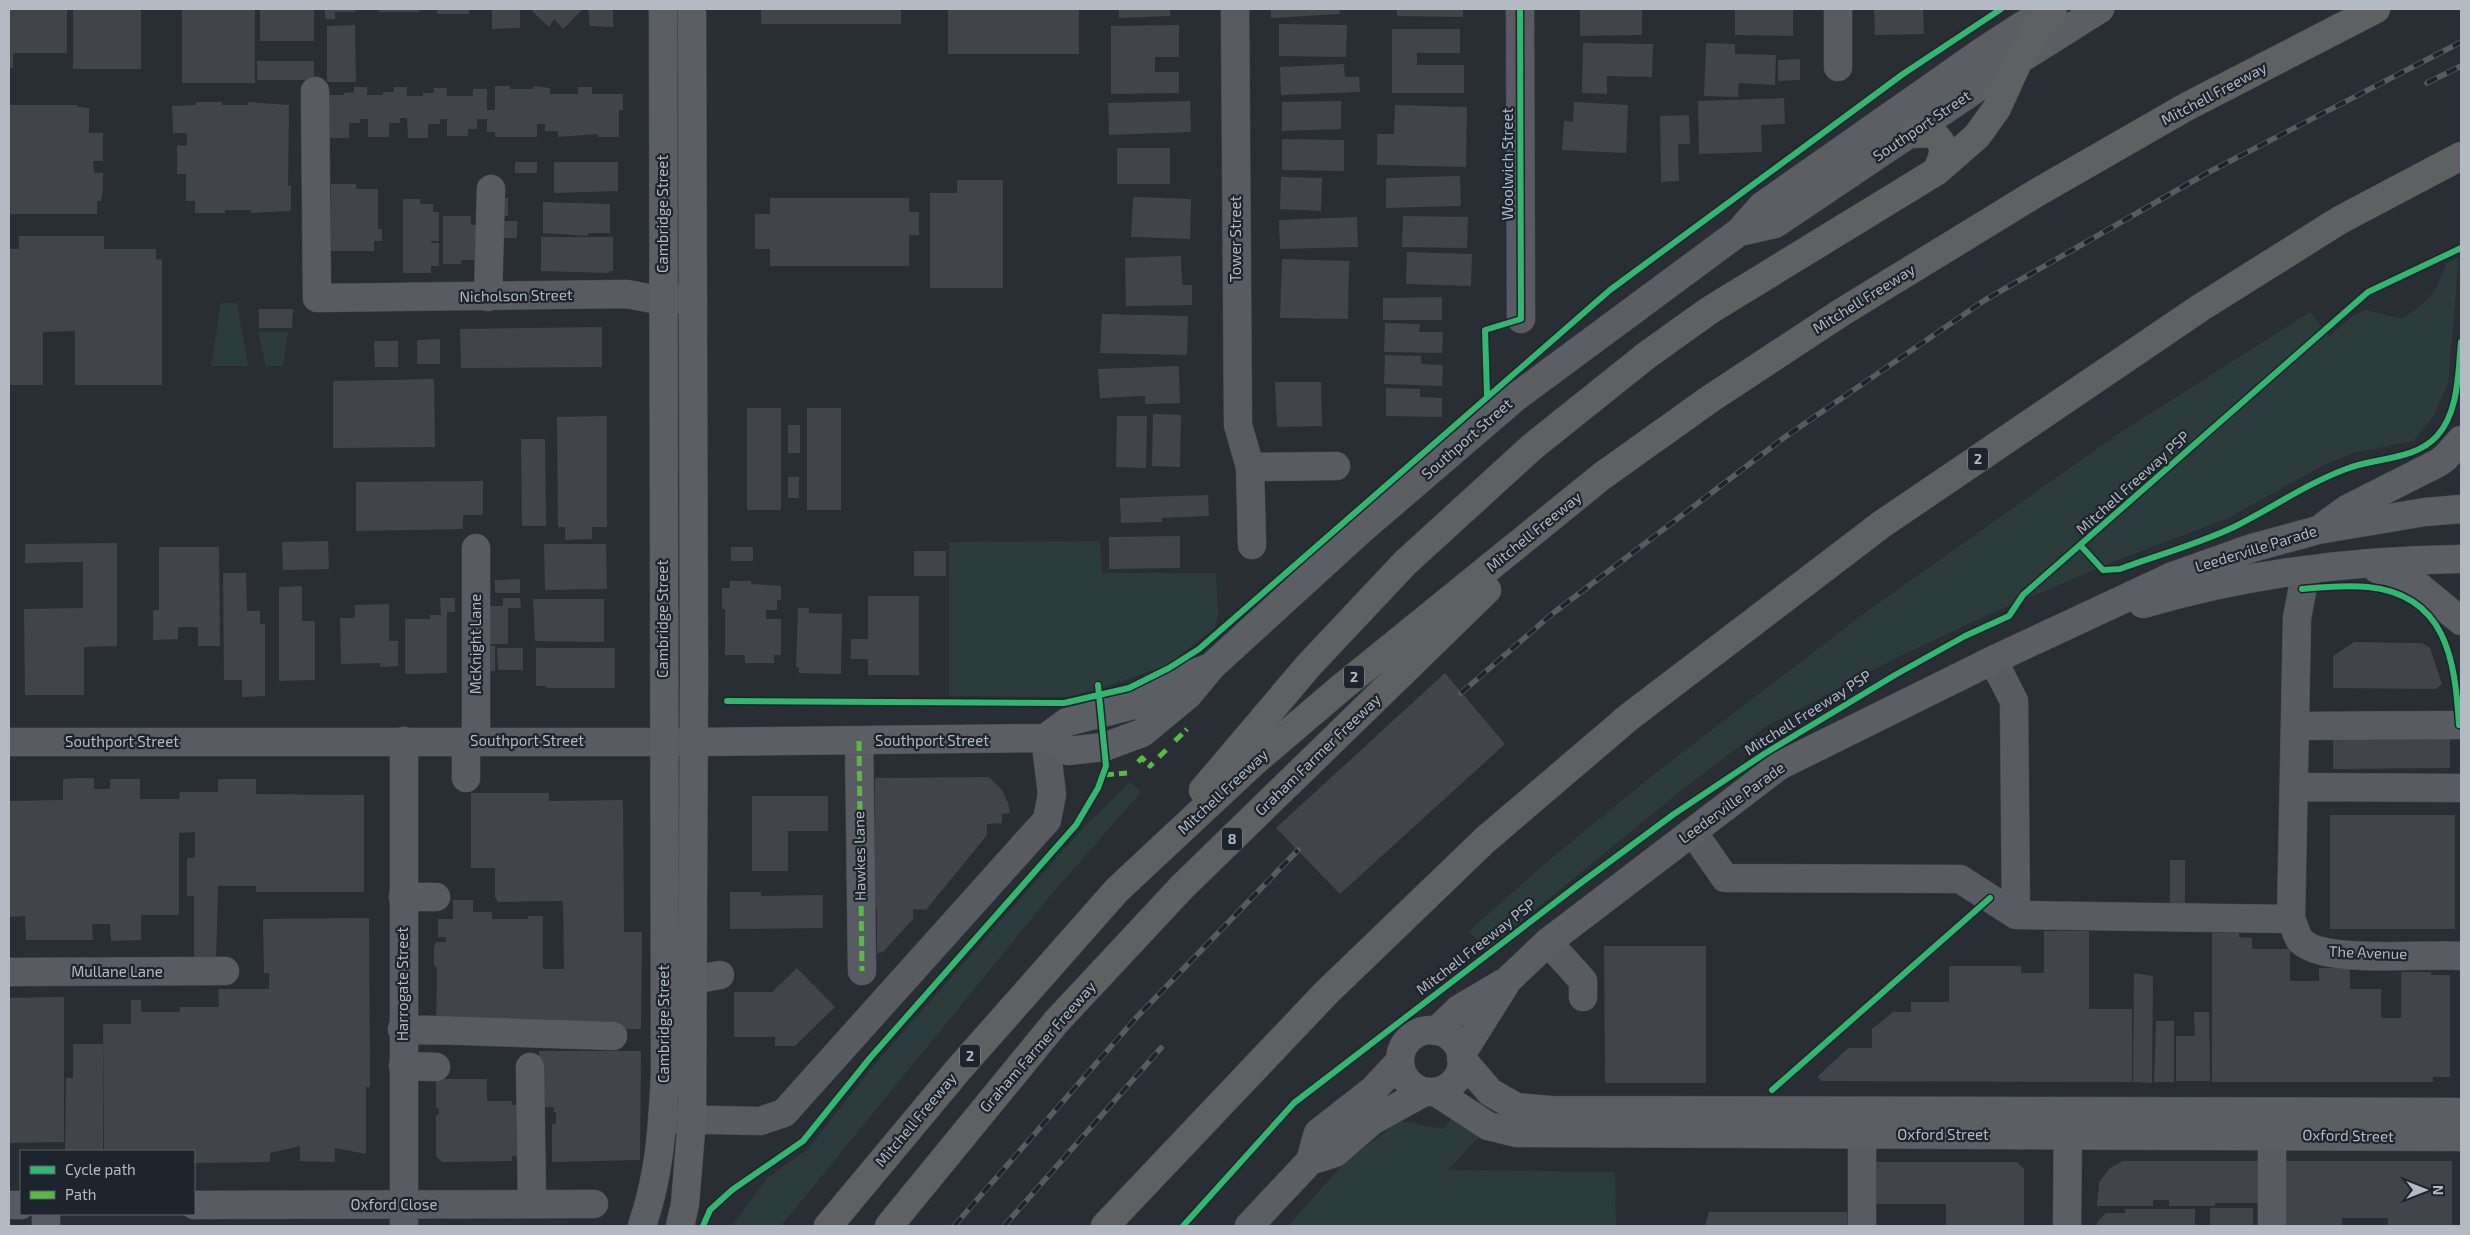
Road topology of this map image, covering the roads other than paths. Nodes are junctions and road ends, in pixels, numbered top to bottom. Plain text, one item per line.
1 (663, 9) edge
2 (692, 9) edge
3 (1235, 9) edge
4 (1520, 9) edge
5 (1838, 9) edge
6 (2048, 9) edge
7 (2053, 9) edge
8 (2100, 9) edge
9 (2376, 9) edge
10 (2018, 60) junction
11 (1838, 67) dead end
12 (315, 91) dead end
13 (1912, 134) junction
14 (2461, 156) edge
15 (1937, 171) junction
16 (491, 189) dead end
17 (1738, 232) junction
18 (488, 297) junction
19 (693, 299) junction
20 (664, 300) junction
21 (1521, 319) dead end
22 (2461, 440) edge
23 (1336, 466) dead end
24 (1250, 467) junction
25 (1602, 476) junction
26 (2461, 509) edge
27 (2318, 530) junction
28 (1252, 545) dead end
29 (476, 548) dead end
30 (2461, 559) edge
31 (2358, 565) junction
32 (2306, 570) junction
33 (2461, 621) edge
34 (2063, 627) junction
35 (1993, 660) junction
36 (2461, 725) edge
37 (2295, 726) junction
38 (1045, 738) junction
39 (859, 740) junction
40 (404, 741) junction
41 (471, 741) junction
42 (9, 742) edge
43 (663, 742) junction
44 (693, 742) junction
45 (466, 778) dead end
46 (2294, 787) junction
47 (2461, 788) edge
48 (1693, 832) junction
49 (1117, 890) junction
50 (403, 897) junction
51 (436, 897) dead end
52 (2016, 915) junction
53 (2291, 918) junction
54 (1548, 942) junction
55 (2461, 956) edge
56 (858, 961) dead end
57 (225, 971) dead end
58 (9, 972) edge
59 (720, 975) dead end
60 (692, 980) junction
61 (1508, 980) junction
62 (1583, 997) dead end
63 (402, 1028) junction
64 (1436, 1031) junction
65 (612, 1036) dead end
66 (1461, 1056) junction
67 (1400, 1061) junction
68 (402, 1066) junction
69 (436, 1066) dead end
70 (530, 1067) dead end
71 (1430, 1092) junction
72 (2461, 1112) edge
73 (663, 1119) junction
74 (692, 1119) junction
75 (2058, 1123) junction
76 (1862, 1135) junction
77 (2272, 1135) junction
78 (2461, 1137) edge
79 (1310, 1161) junction
80 (532, 1204) junction
81 (594, 1204) dead end
82 (195, 1205) edge
83 (404, 1216) edge
84 (642, 1226) edge
85 (680, 1226) edge
86 (828, 1226) edge
87 (889, 1226) edge
88 (1106, 1226) edge
89 (1249, 1226) edge
90 (1862, 1226) edge
91 (2048, 1226) edge
92 (2067, 1226) edge
93 (2272, 1226) edge

1 - 20 main road, Cambridge Street
2 - 19 main road, Cambridge Street
3 - 24 street, Tower Street
4 - 21 street, Woolwich Street
5 - 11 street
6 - 17 main road, Southport Street
7 - 10 highway
8 - 10 main road, Southport Street
9 - 25 highway, Mitchell Freeway / 2
10 - 13 main road, Southport Street
10 - 15 highway
12 - 18 street, Nicholson Street
13 - 15 highway
13 - 17 main road, Southport Street
14 - 88 highway, 2
15 - 49 highway
16 - 18 street
17 - 38 main road, Southport Street
18 - 20 street, Nicholson Street
19 - 20 street, Nicholson Street
19 - 44 main road, Cambridge Street
20 - 43 main road, Cambridge Street
22 - 27 main road
23 - 24 street
24 - 28 street, Tower Street
25 - 49 highway, Mitchell Freeway / 2
25 - 87 highway, Graham Farmer Freeway / 8
26 - 27 main road, Leederville Parade
27 - 34 main road, Leederville Parade
29 - 41 street, McKnight Lane
30 - 31 main road, Leederville Parade
31 - 32 main road, Leederville Parade
31 - 33 main road
32 - 34 main road, Leederville Parade
32 - 37 street
34 - 35 main road, Leederville Parade
35 - 48 main road, Leederville Parade
35 - 52 street
36 - 37 street
37 - 46 street
38 - 39 main road, Southport Street
38 - 74 street
39 - 44 main road, Southport Street
39 - 56 street, Hawkes Lane
40 - 41 street, Southport Street
40 - 42 street, Southport Street
40 - 50 street, Harrogate Street
41 - 43 street, Southport Street
41 - 45 street, McKnight Lane
43 - 44 street, Southport Street
43 - 73 main road, Cambridge Street
44 - 60 main road, Cambridge Street
46 - 47 street
46 - 53 street
48 - 52 street
48 - 54 main road, Leederville Parade
49 - 86 highway, Mitchell Freeway / 2
50 - 51 street
50 - 63 street, Harrogate Street
52 - 53 street
53 - 55 street, The Avenue
54 - 61 main road, Leederville Parade
54 - 62 street
57 - 58 street, Mullane Lane
59 - 60 street
60 - 74 main road, Cambridge Street
61 - 64 main road, Leederville Parade
61 - 66 main road, Leederville Parade
63 - 65 street
63 - 68 street, Harrogate Street
64 - 66 main road
64 - 67 main road
66 - 71 main road
66 - 75 main road, Oxford Street
67 - 71 main road
67 - 79 main road
68 - 69 street
68 - 83 street, Harrogate Street
70 - 80 street
71 - 76 main road, Oxford Street
71 - 79 main road
72 - 75 main road, Oxford Street
73 - 74 street
73 - 84 main road, Cambridge Street
74 - 85 main road, Cambridge Street
75 - 76 main road, Oxford Street
75 - 77 main road, Oxford Street
75 - 91 main road
75 - 92 main road
76 - 90 street
77 - 78 main road, Oxford Street
77 - 93 street
79 - 89 main road
80 - 81 street, Oxford Close
80 - 83 street, Oxford Close
82 - 83 street, Oxford Close

